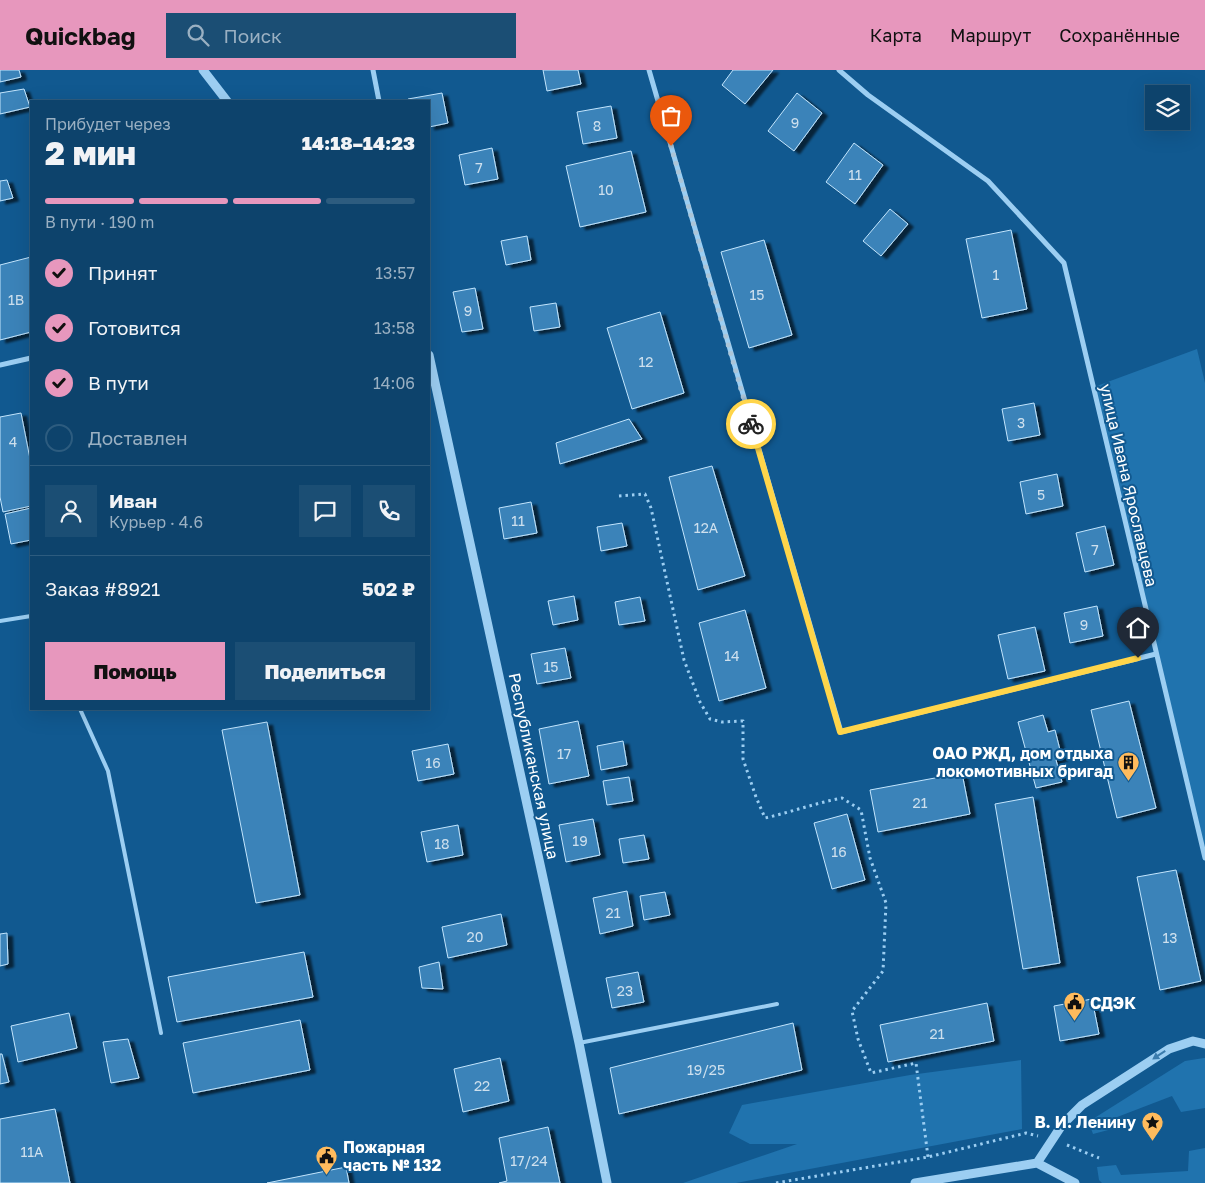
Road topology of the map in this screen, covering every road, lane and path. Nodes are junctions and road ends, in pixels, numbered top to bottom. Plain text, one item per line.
1 (203, 70) edge
2 (373, 70) edge
3 (649, 70) edge
4 (839, 70) edge
5 (227, 100) edge
6 (379, 100) edge
7 (30, 358) edge
8 (430, 360) edge
9 (0, 365) edge
10 (619, 496) dead end
11 (30, 616) edge
12 (0, 621) edge
13 (1156, 654) junction
14 (80, 710) edge
15 (1205, 858) edge
16 (777, 1004) dead end
17 (162, 1033) dead end
18 (578, 1043) junction
19 (1205, 1044) edge
20 (1053, 1139) junction
21 (928, 1157) junction
22 (1099, 1158) dead end
23 (1037, 1163) junction
24 (607, 1183) edge
25 (776, 1183) edge
26 (915, 1183) edge
27 (1076, 1183) edge

1 - 5 street
2 - 6 street
3 - 13 street
4 - 13 street, улица Ивана Ярославцева
7 - 9 street
8 - 18 street, Республиканская улица
10 - 21 path
11 - 12 lane
13 - 15 street, улица Ивана Ярославцева
14 - 17 lane
16 - 18 lane
18 - 24 street, Республиканская улица
19 -> 20 street
20 - 21 path
20 - 22 path
20 - 23 street
21 - 25 path
23 - 26 street
23 - 27 street

